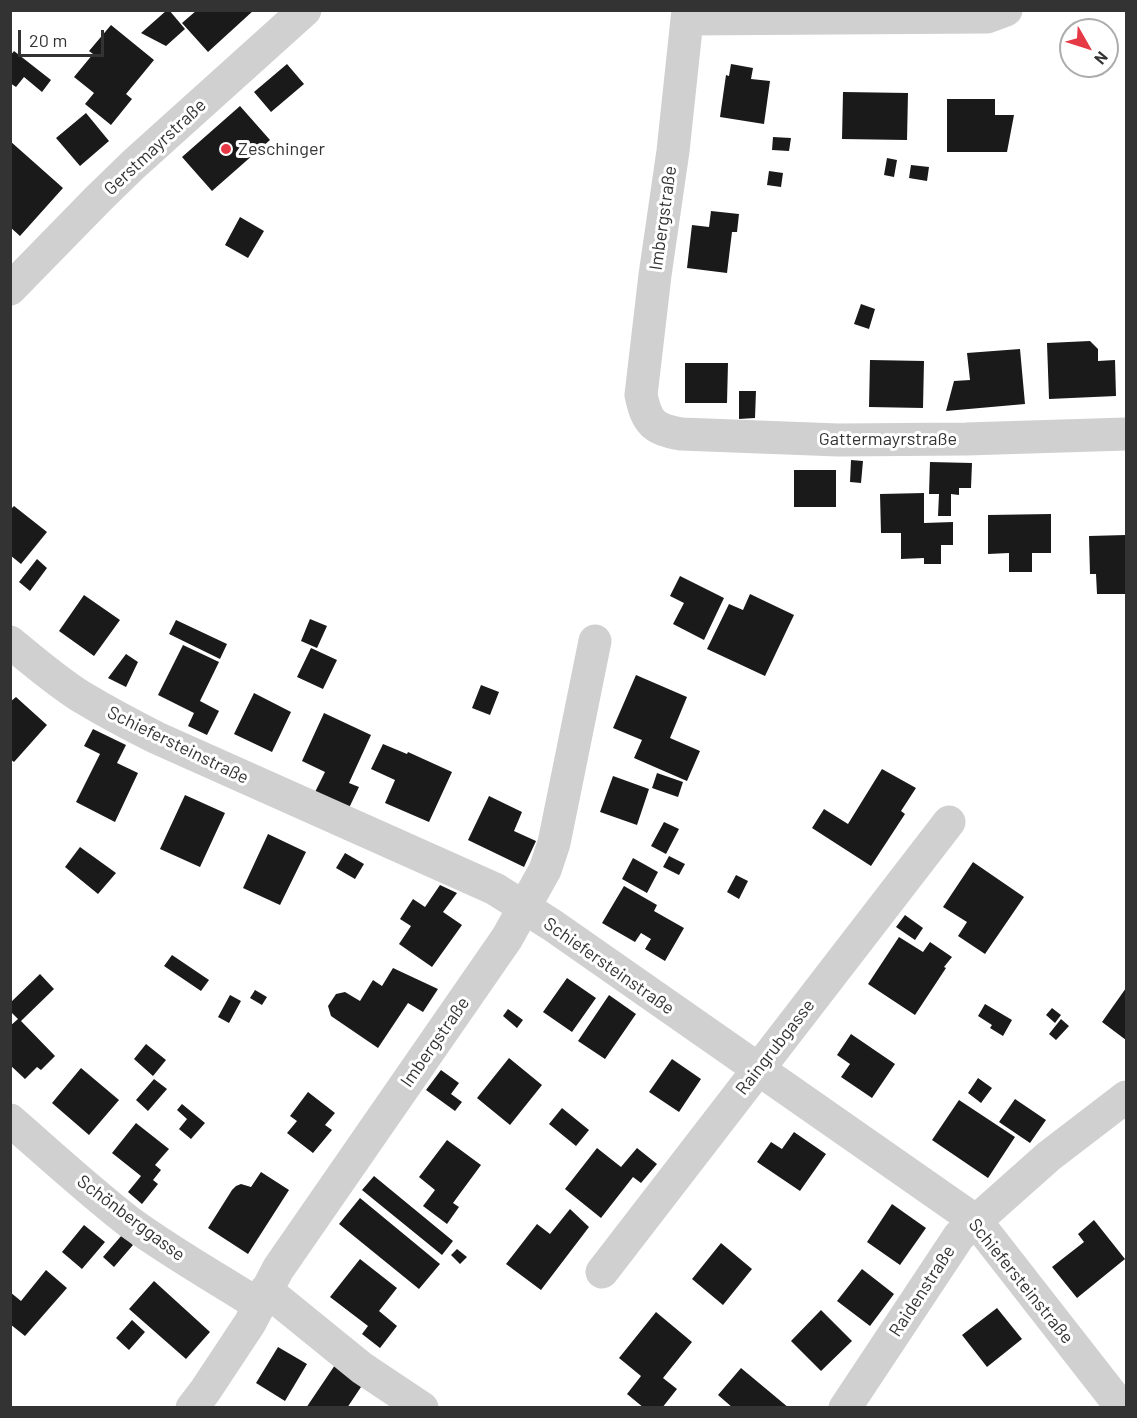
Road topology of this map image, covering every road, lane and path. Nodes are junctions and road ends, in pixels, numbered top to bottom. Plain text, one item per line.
1 (304, 10) edge
2 (1006, 10) edge
3 (687, 15) edge
4 (10, 289) edge
5 (652, 424) joint
6 (1126, 435) edge
7 (595, 641) dead end
8 (10, 642) edge
9 (949, 822) dead end
10 (524, 908) junction
11 (758, 1069) junction
12 (1126, 1097) edge
13 (10, 1120) edge
14 (975, 1221) junction
15 (602, 1272) dead end
16 (263, 1297) junction
17 (192, 1407) edge
18 (422, 1407) edge
19 (845, 1407) edge
20 (1122, 1407) edge

1 - 4 street, Gerstmayrstraße
2 - 3 street
3 - 5 street, Imbergstraße
5 - 6 street, Gattermayrstraße
7 - 10 street, Imbergstraße
8 - 10 street, Schiefersteinstraße
9 - 11 street, Raingrubgasse
10 - 11 street, Schiefersteinstraße
10 - 16 street, Imbergstraße
11 - 14 street, Schiefersteinstraße
11 - 15 street, Raingrubgasse
12 - 14 street, Raidenstraße
13 - 16 street, Schönberggasse
14 - 19 street, Raidenstraße
14 - 20 street, Schiefersteinstraße
16 - 17 street, Imbergstraße
16 - 18 street, Schönberggasse

